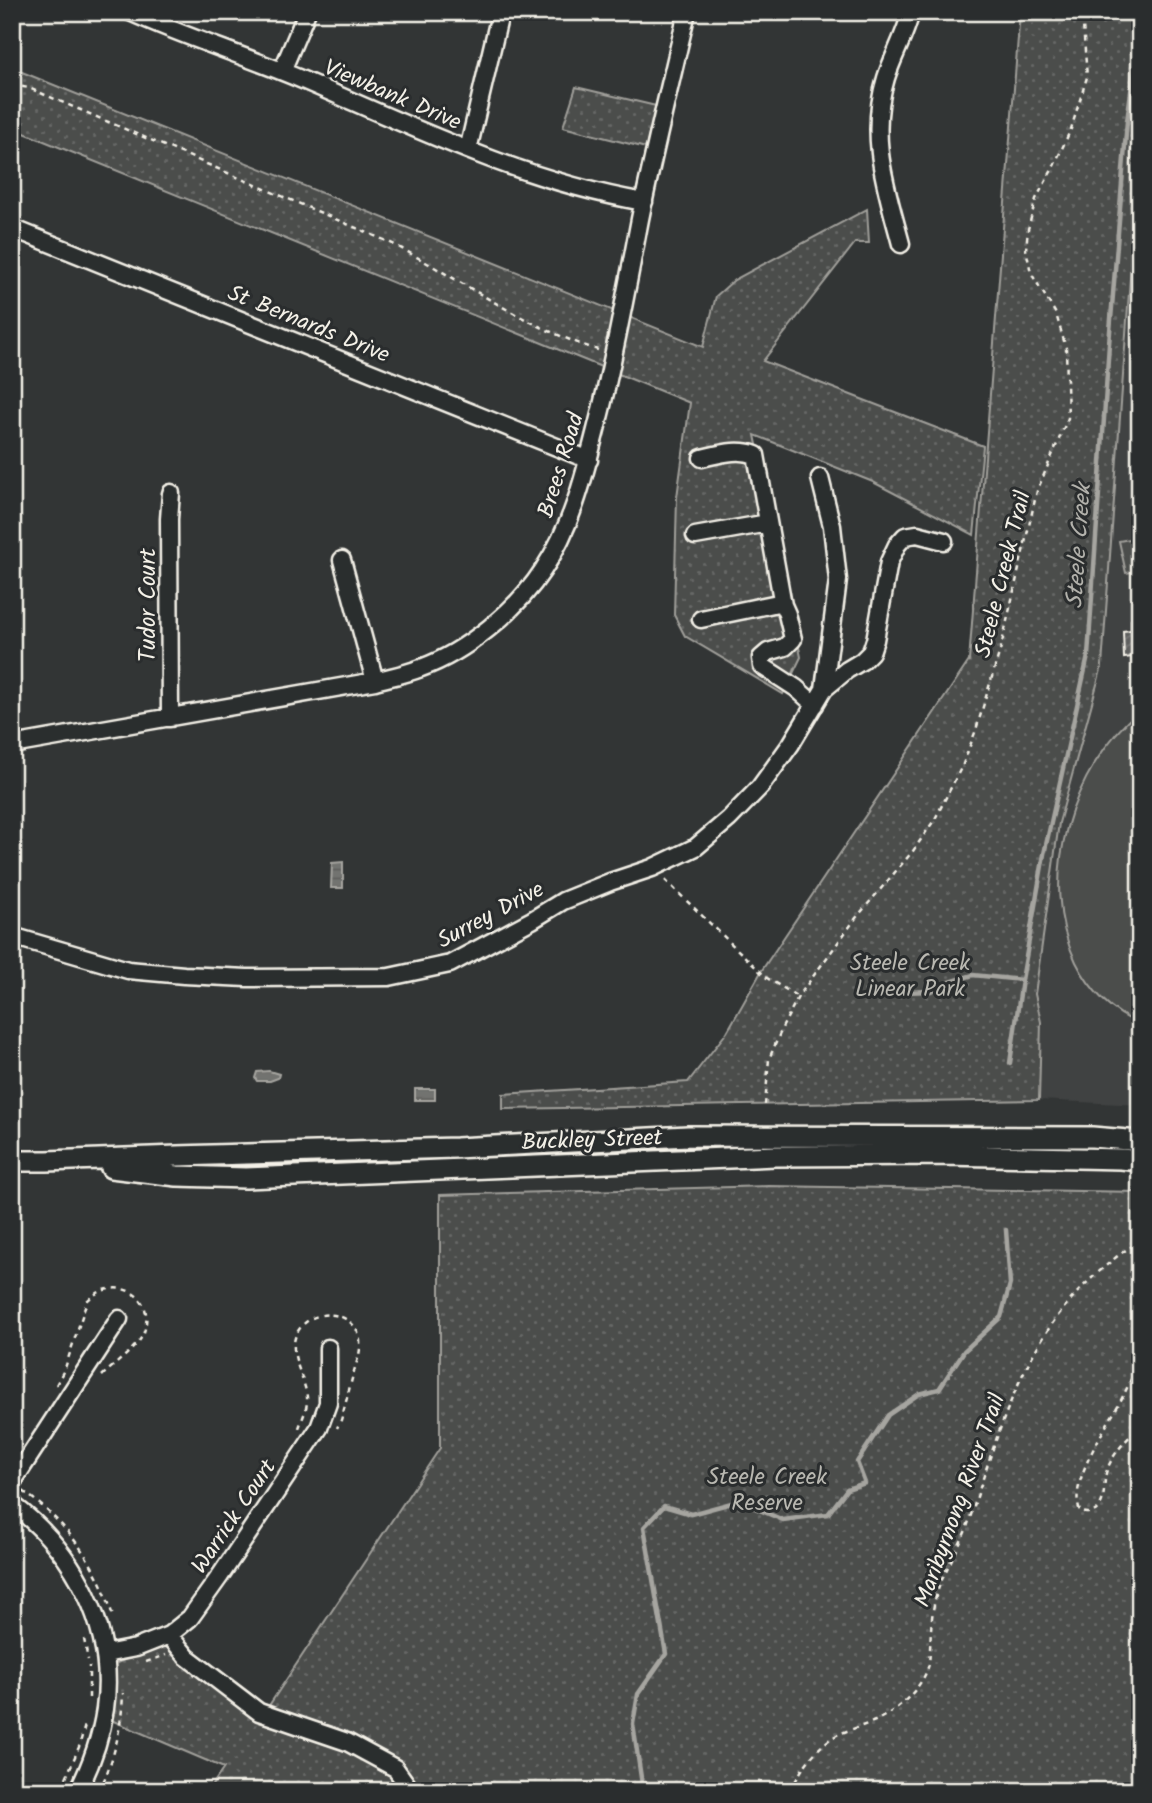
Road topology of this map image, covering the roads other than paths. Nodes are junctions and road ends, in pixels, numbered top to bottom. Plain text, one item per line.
1 (130, 12) edge
2 (307, 12) edge
3 (687, 12) edge
4 (911, 12) edge
5 (500, 14) edge
6 (282, 71) junction
7 (468, 150) junction
8 (644, 202) junction
9 (12, 229) edge
10 (901, 244) dead end
11 (702, 458) dead end
12 (589, 460) junction
13 (820, 478) dead end
14 (171, 493) dead end
15 (768, 523) junction
16 (695, 536) dead end
17 (944, 541) dead end
18 (342, 560) dead end
19 (783, 605) junction
20 (701, 619) dead end
21 (375, 681) junction
22 (824, 690) junction
23 (815, 705) junction
24 (170, 718) junction
25 (12, 745) edge
26 (12, 936) edge
27 (1140, 1141) edge
28 (12, 1161) edge
29 (47, 1161) junction
30 (1140, 1161) edge
31 (119, 1319) dead end
32 (328, 1348) dead end
33 (12, 1483) edge
34 (12, 1504) edge
35 (169, 1635) junction
36 (105, 1654) junction
37 (407, 1785) dead end
38 (78, 1791) edge

1 - 6 street, Viewbank Drive
2 - 6 street
3 - 8 street, Brees Road
4 - 10 street
5 - 7 street
6 - 7 street, Viewbank Drive
7 - 8 street, Viewbank Drive
8 - 12 street, Brees Road
9 - 12 street, St Bernards Drive
11 - 15 street
12 - 21 street, Brees Road
13 - 22 street
14 - 24 street, Tudor Court
15 - 16 street
15 - 19 street
17 - 22 street
18 - 21 street
19 - 20 street
19 - 23 street
21 - 24 street, Brees Road
22 - 23 street, Surrey Drive
23 - 26 street, Surrey Drive
24 - 25 street, Brees Road
27 - 29 main road, Buckley Street
28 - 29 main road, Buckley Street
29 - 30 main road, Buckley Street
31 - 33 street
32 - 35 street, Warrick Court
34 - 36 street
35 - 36 street, Warrick Court
35 - 37 street
36 - 38 street

